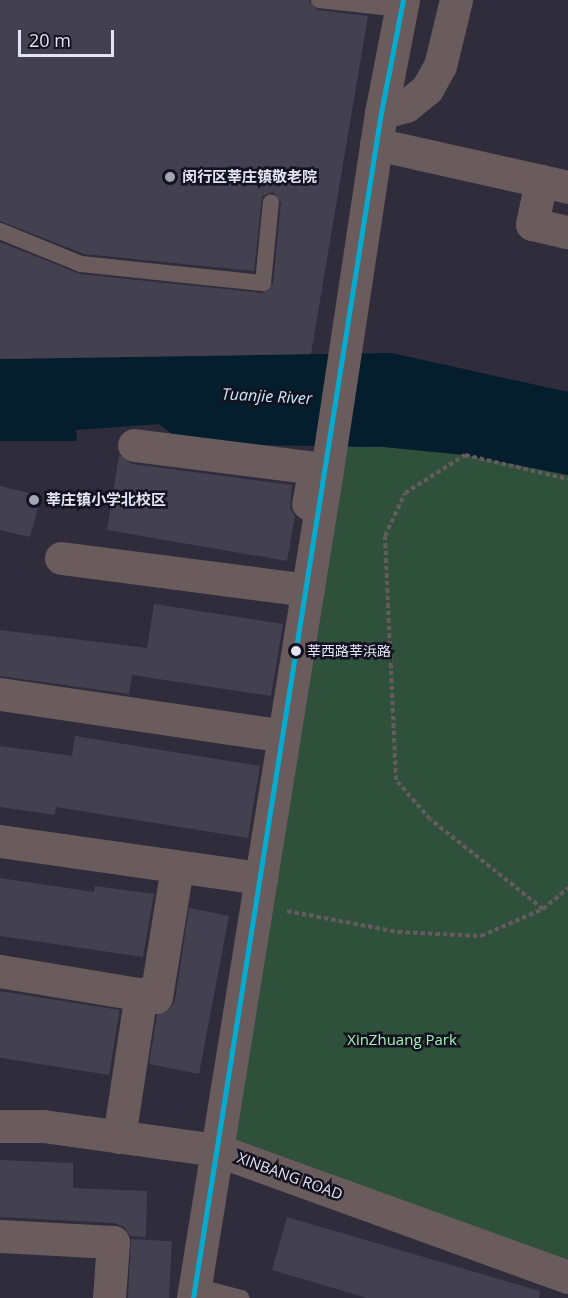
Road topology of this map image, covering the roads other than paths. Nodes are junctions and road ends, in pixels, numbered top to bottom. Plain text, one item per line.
1 (319, 0) edge
2 (456, 0) edge
3 (403, 5) edge
4 (378, 128) junction
5 (555, 184) edge
6 (271, 202) dead end
7 (0, 231) edge
8 (568, 231) edge
9 (134, 445) dead end
10 (316, 542) junction
11 (61, 558) dead end
12 (308, 590) junction
13 (0, 694) edge
14 (284, 736) junction
15 (0, 841) edge
16 (177, 867) junction
17 (259, 892) junction
18 (0, 971) edge
19 (141, 994) junction
20 (0, 1126) edge
21 (119, 1137) junction
22 (217, 1150) junction
23 (0, 1236) edge
24 (568, 1277) edge
25 (194, 1292) edge
26 (109, 1298) edge
27 (241, 1298) edge

1 - 3 lane
2 - 4 street
3 - 4 street
4 - 5 street
4 - 10 street
5 - 8 street
6 - 7 lane
9 - 10 street
10 - 12 street
11 - 12 street
12 - 14 street
13 - 14 street
14 - 17 street
15 - 16 street
16 - 17 street
16 - 19 street
17 - 22 street
18 - 19 street
19 - 21 street
20 - 21 street, XINBANG ROAD
21 - 22 street, XINBANG ROAD
22 - 24 street, XINBANG ROAD
22 - 25 street
23 - 26 street
25 - 27 lane

